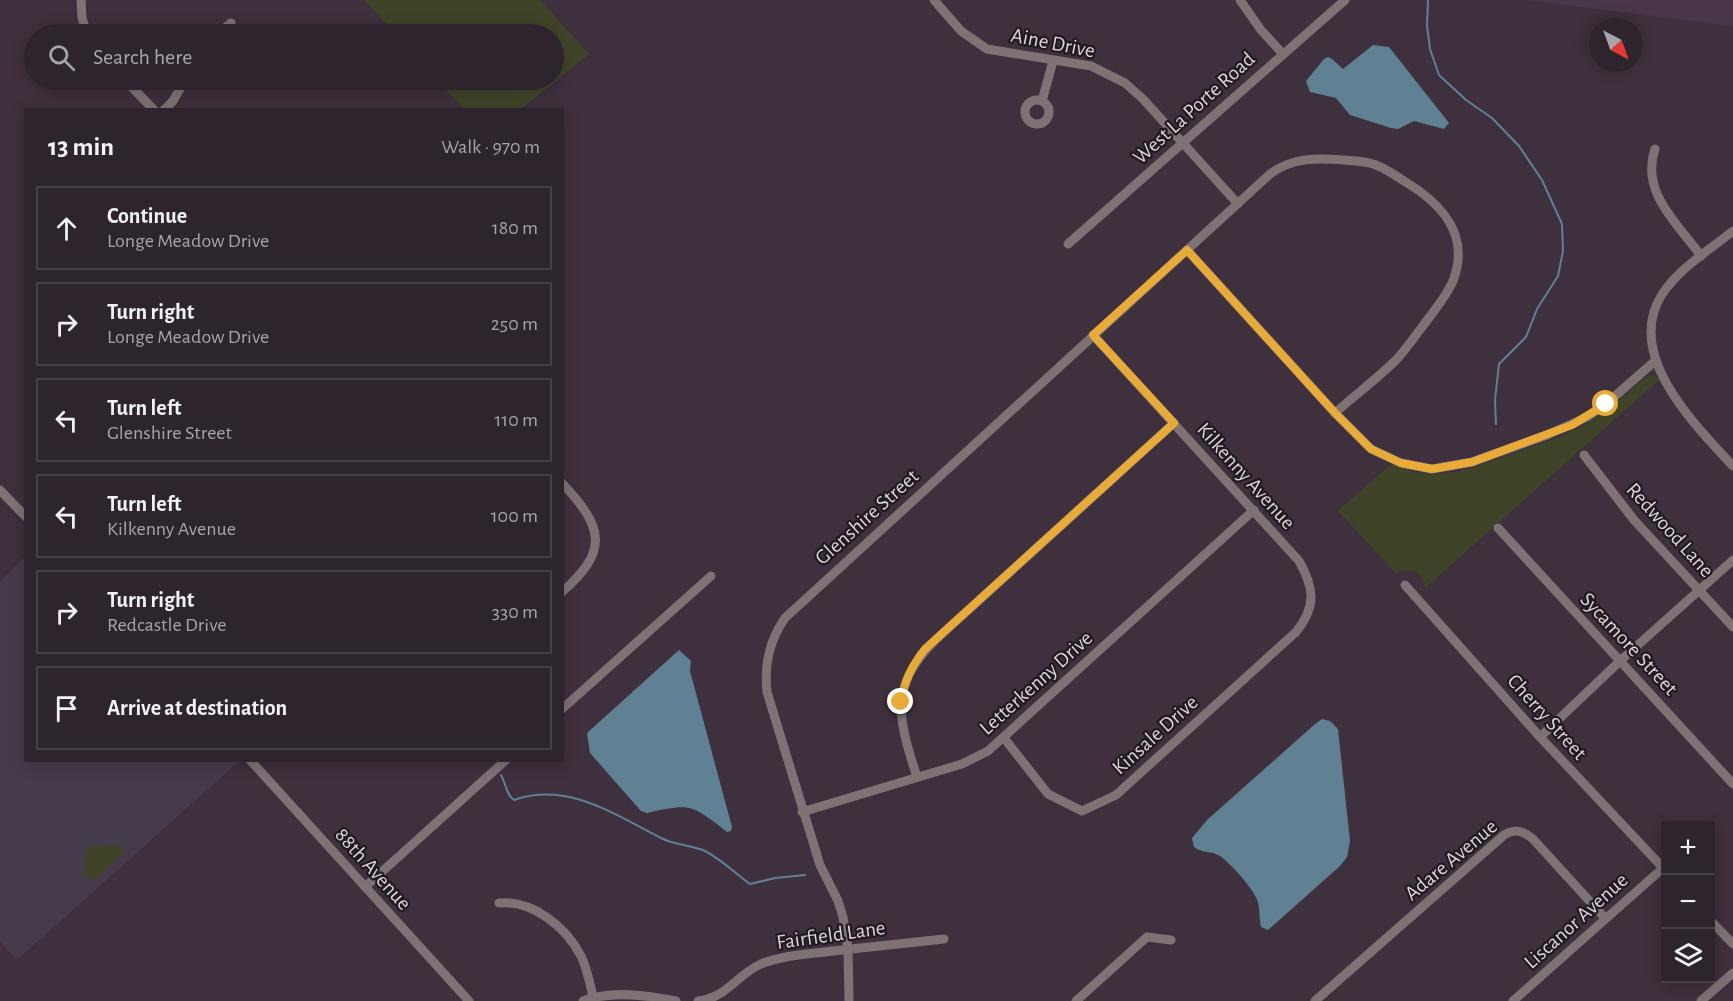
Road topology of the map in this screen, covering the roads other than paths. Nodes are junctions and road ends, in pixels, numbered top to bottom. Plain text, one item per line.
1 (81, 0) edge
2 (934, 0) edge
3 (1240, 0) edge
4 (1345, 0) edge
5 (84, 24) edge
6 (1282, 54) junction
7 (1053, 61) junction
8 (135, 90) edge
9 (179, 90) edge
10 (1042, 100) dead end
11 (151, 108) edge
12 (166, 108) edge
13 (1183, 143) junction
14 (1655, 149) dead end
15 (1238, 204) junction
16 (1733, 231) edge
17 (1068, 244) dead end
18 (1187, 250) junction
19 (1701, 256) junction
20 (1093, 335) junction
21 (1655, 361) junction
22 (1335, 413) junction
23 (1174, 423) junction
24 (1584, 455) dead end
25 (1733, 466) edge
26 (564, 485) edge
27 (0, 490) edge
28 (1254, 510) junction
29 (24, 515) edge
30 (1498, 528) dead end
31 (1733, 560) edge
32 (711, 576) dead end
33 (1405, 585) dead end
34 (564, 590) edge
35 (1700, 590) junction
36 (1312, 595) joint
37 (1733, 627) edge
38 (1620, 661) junction
39 (566, 706) edge
40 (1540, 737) junction
41 (1004, 738) junction
42 (252, 762) edge
43 (504, 762) edge
44 (917, 777) junction
45 (1733, 784) edge
46 (802, 812) junction
47 (1661, 866) edge
48 (1661, 871) edge
49 (365, 887) junction
50 (499, 903) dead end
51 (1605, 918) junction
52 (1715, 925) edge
53 (944, 939) dead end
54 (1171, 940) dead end
55 (1733, 945) edge
56 (848, 949) junction
57 (1733, 973) edge
58 (593, 997) junction
59 (645, 998) edge
60 (469, 1001) edge
61 (583, 1001) edge
62 (676, 1001) edge
63 (698, 1001) edge
64 (849, 1001) edge
65 (1076, 1001) edge
66 (1315, 1001) edge
67 (1514, 1001) edge
68 (1701, 1001) edge

1 - 5 street
2 - 7 street, Aine Drive
3 - 6 street
4 - 6 street, West La Porte Road
6 - 13 street, West La Porte Road
7 - 10 street
7 - 13 street, Aine Drive
8 - 11 street
9 - 12 street
13 - 15 street, Aine Drive
13 - 17 street, West La Porte Road
14 - 19 street
15 - 18 street, Glenshire Street
15 - 22 street, Glenshire Street
16 - 19 street
18 - 20 street, Glenshire Street
18 - 22 street
19 - 21 street
20 - 23 street, Kilkenny Avenue
20 - 46 street, Glenshire Street
21 - 22 street
21 - 25 street
23 - 28 street, Kilkenny Avenue
23 - 44 street
24 - 35 street, Redwood Lane
26 - 34 street
27 - 29 street
28 - 36 street, Kilkenny Avenue
28 - 41 street, Letterkenny Drive
30 - 38 street, Sycamore Street
31 - 35 street
32 - 39 street
33 - 40 street, Cherry Street
35 - 37 street, Redwood Lane
35 - 38 street
36 - 41 street, Kinsale Drive
38 - 40 street
38 - 45 street, Sycamore Street
40 - 47 street, Cherry Street
41 - 44 street, Letterkenny Drive
42 - 49 street, 88th Avenue
43 - 49 street
44 - 46 street, Letterkenny Drive
46 - 56 street, Glenshire Street
48 - 51 street, Liscanor Avenue
49 - 60 street, 88th Avenue
50 - 58 street
51 - 66 street, Adare Avenue
51 - 67 street, Liscanor Avenue
52 - 55 street
53 - 56 street, Fairfield Lane
54 - 65 street
56 - 63 street, Fairfield Lane
56 - 64 street, Glenshire Street
57 - 68 street
58 - 59 street
58 - 61 street
59 - 62 street

